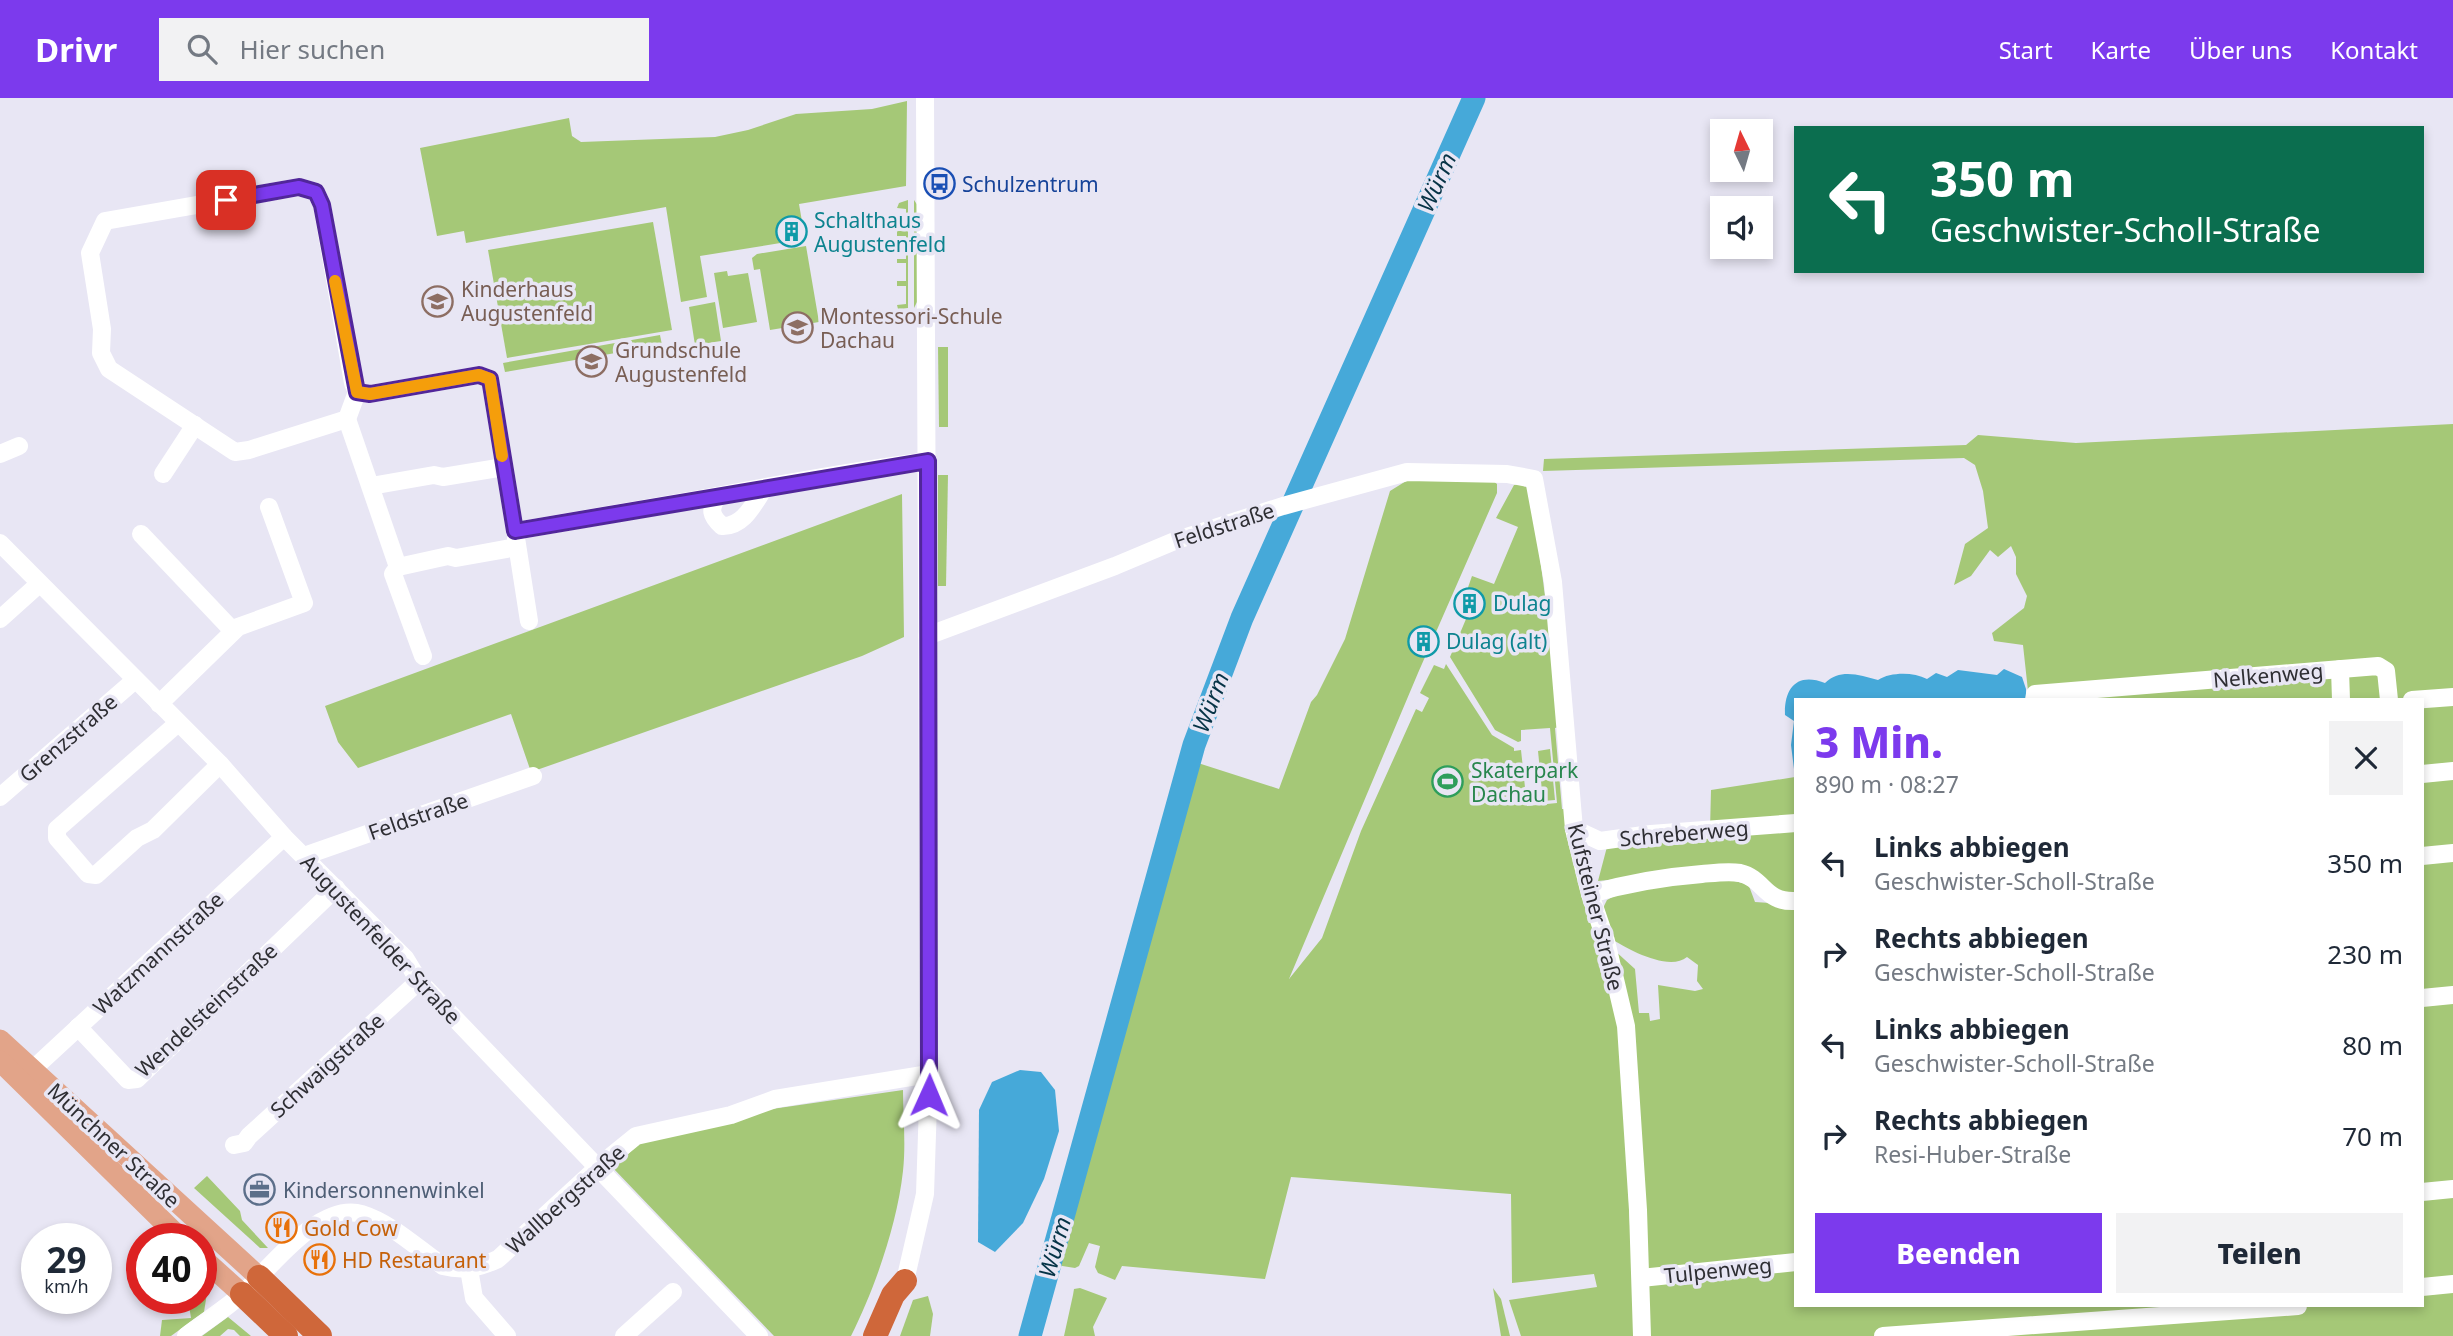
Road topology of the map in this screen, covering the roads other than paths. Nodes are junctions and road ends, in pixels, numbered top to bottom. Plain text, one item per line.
1 (925, 98) edge
2 (357, 392) junction
3 (347, 419) junction
4 (195, 425) junction
5 (19, 446) dead end
6 (0, 454) edge
7 (928, 461) junction
8 (504, 467) junction
9 (163, 474) dead end
10 (1534, 479) joint
11 (371, 485) junction
12 (765, 487) junction
13 (717, 496) junction
14 (270, 507) dead end
15 (141, 534) dead end
16 (516, 539) junction
17 (0, 543) edge
18 (398, 567) junction
19 (39, 584) junction
20 (0, 619) edge
21 (529, 621) dead end
22 (233, 631) junction
23 (927, 636) junction
24 (423, 656) dead end
25 (2340, 669) junction
26 (135, 680) junction
27 (2453, 697) edge
28 (2035, 698) edge
29 (2340, 698) edge
30 (2389, 698) edge
31 (2424, 699) edge
32 (159, 704) junction
33 (177, 723) junction
34 (219, 764) junction
35 (2453, 771) edge
36 (2424, 774) edge
37 (533, 776) dead end
38 (0, 797) edge
39 (1794, 823) edge
40 (1574, 829) junction
41 (284, 837) junction
42 (2453, 853) edge
43 (304, 856) junction
44 (2424, 856) edge
45 (336, 888) junction
46 (1590, 894) junction
47 (1794, 901) edge
48 (419, 981) junction
49 (2453, 995) edge
50 (2424, 998) edge
51 (78, 1027) junction
52 (0, 1040) edge
53 (0, 1061) edge
54 (32, 1070) junction
55 (929, 1074) junction
56 (234, 1146) dead end
57 (598, 1166) junction
58 (2453, 1189) edge
59 (2424, 1192) edge
60 (165, 1223) edge
61 (1794, 1262) edge
62 (469, 1269) junction
63 (217, 1271) edge
64 (259, 1277) junction
65 (1641, 1278) junction
66 (905, 1281) junction
67 (2453, 1284) edge
68 (2424, 1287) edge
69 (673, 1292) dead end
70 (242, 1294) junction
71 (2284, 1307) edge
72 (186, 1336) edge
73 (286, 1336) edge
74 (320, 1336) edge
75 (507, 1336) edge
76 (624, 1336) edge
77 (759, 1336) edge
78 (875, 1336) edge
79 (893, 1336) edge
80 (1642, 1336) edge
81 (1883, 1336) edge

1 - 7 street
2 - 3 street
2 - 4 street
2 - 8 street
3 - 4 street
3 - 11 street
4 - 9 street
5 - 6 street
7 - 12 street
7 - 23 street
8 - 11 street
8 - 16 street
10 - 23 street, Feldstraße
10 - 40 street, Kufsteiner Straße
11 - 18 street
12 - 13 street
12 - 13 street
13 - 16 street
14 - 22 street
15 - 22 street
16 - 18 street
16 - 21 street
17 - 19 street, Augustenfelder Straße
18 - 24 street
19 - 20 street
19 - 26 street, Augustenfelder Straße
22 - 32 street
23 - 55 street
25 - 28 street, Nelkenweg
25 - 29 street, Nelkenweg
25 - 30 street, Nelkenweg
26 - 32 street, Augustenfelder Straße
26 - 38 street, Grenzstraße
27 - 31 street
32 - 33 street, Augustenfelder Straße
33 - 34 street, Augustenfelder Straße
33 - 34 street
34 - 41 street, Augustenfelder Straße
35 - 36 street
37 - 43 street, Feldstraße
39 - 40 street, Schreberweg
40 - 46 street, Kufsteiner Straße
41 - 43 street, Augustenfelder Straße
41 - 51 street, Watzmannstraße
42 - 44 street
43 - 45 street, Augustenfelder Straße
45 - 48 street, Augustenfelder Straße
45 - 51 street, Wendelsteinstraße
46 - 47 street
46 - 65 street, Kufsteiner Straße
48 - 56 street, Schwaigstraße
48 - 57 street, Augustenfelder Straße
49 - 50 street
51 - 54 street, Watzmannstraße
52 - 54 main road, Münchner Straße
53 - 60 main road, Münchner Straße
54 - 64 main road, Münchner Straße
55 - 57 street, Wallbergstraße
55 - 66 street
57 - 62 street, Wallbergstraße
57 - 77 street, Augustenfelder Straße
58 - 59 street
61 - 65 street, Tulpenweg
62 - 64 street
62 - 75 street
63 - 70 main road
64 - 70 street
64 - 74 highway
65 - 80 street, Kufsteiner Straße
66 - 78 highway
66 - 79 highway
67 - 68 street
69 - 76 street
70 - 72 street
70 - 73 highway
71 - 81 street

